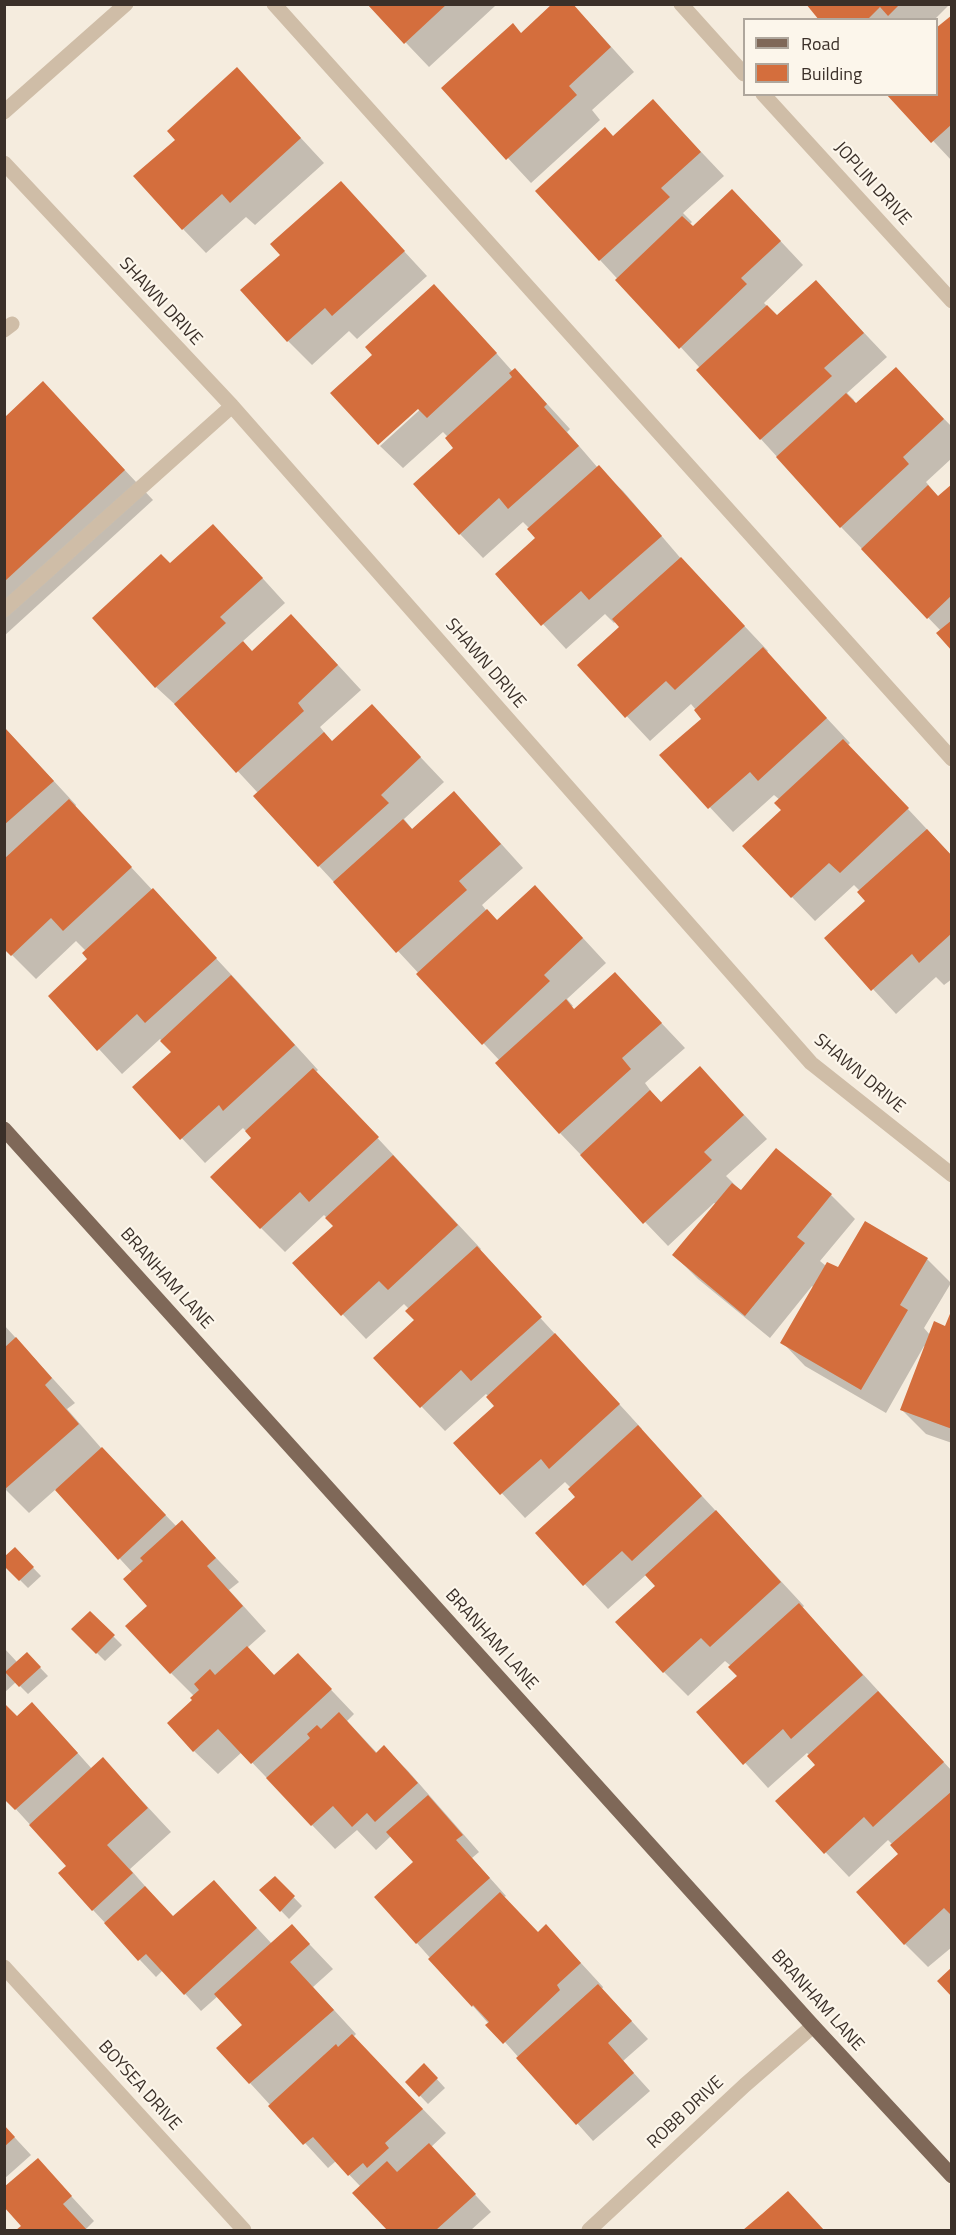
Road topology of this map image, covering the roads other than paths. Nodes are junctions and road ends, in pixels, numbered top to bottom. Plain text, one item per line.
1 (126, 4) edge
2 (274, 4) edge
3 (681, 4) edge
4 (743, 73) edge
5 (765, 96) edge
6 (4, 112) edge
7 (4, 163) edge
8 (951, 301) edge
9 (232, 406) junction
10 (4, 610) edge
11 (951, 759) edge
12 (4, 1129) edge
13 (951, 1175) edge
14 (4, 1967) edge
15 (813, 2026) junction
16 (951, 2176) edge
17 (244, 2230) edge
18 (589, 2230) edge

1 - 6 street
2 - 11 street
3 - 4 street
5 - 8 street, JOPLIN DRIVE
7 - 9 street, SHAWN DRIVE
9 - 10 street
9 - 13 street, SHAWN DRIVE
12 - 15 main road, BRANHAM LANE
14 - 17 street, BOYSEA DRIVE
15 - 16 main road, BRANHAM LANE
15 - 18 street, ROBB DRIVE

